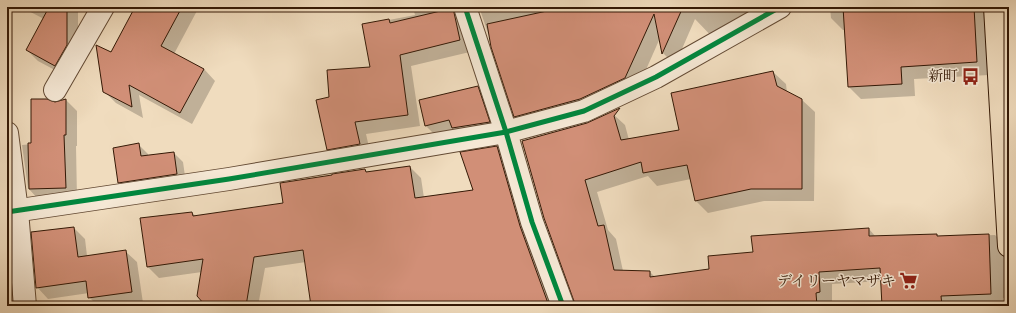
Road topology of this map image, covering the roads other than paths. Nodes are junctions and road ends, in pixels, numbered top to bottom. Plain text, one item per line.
1 (103, 7) edge
2 (465, 7) edge
3 (780, 7) edge
4 (995, 7) edge
5 (55, 90) dead end
6 (506, 132) junction
7 (7, 133) edge
8 (12, 212) edge
9 (1009, 246) edge
10 (26, 306) edge
11 (563, 306) edge

1 - 5 street
2 - 6 street
3 - 6 street
4 - 9 main road
6 - 8 street
6 - 11 street
7 - 8 street
8 - 10 street

